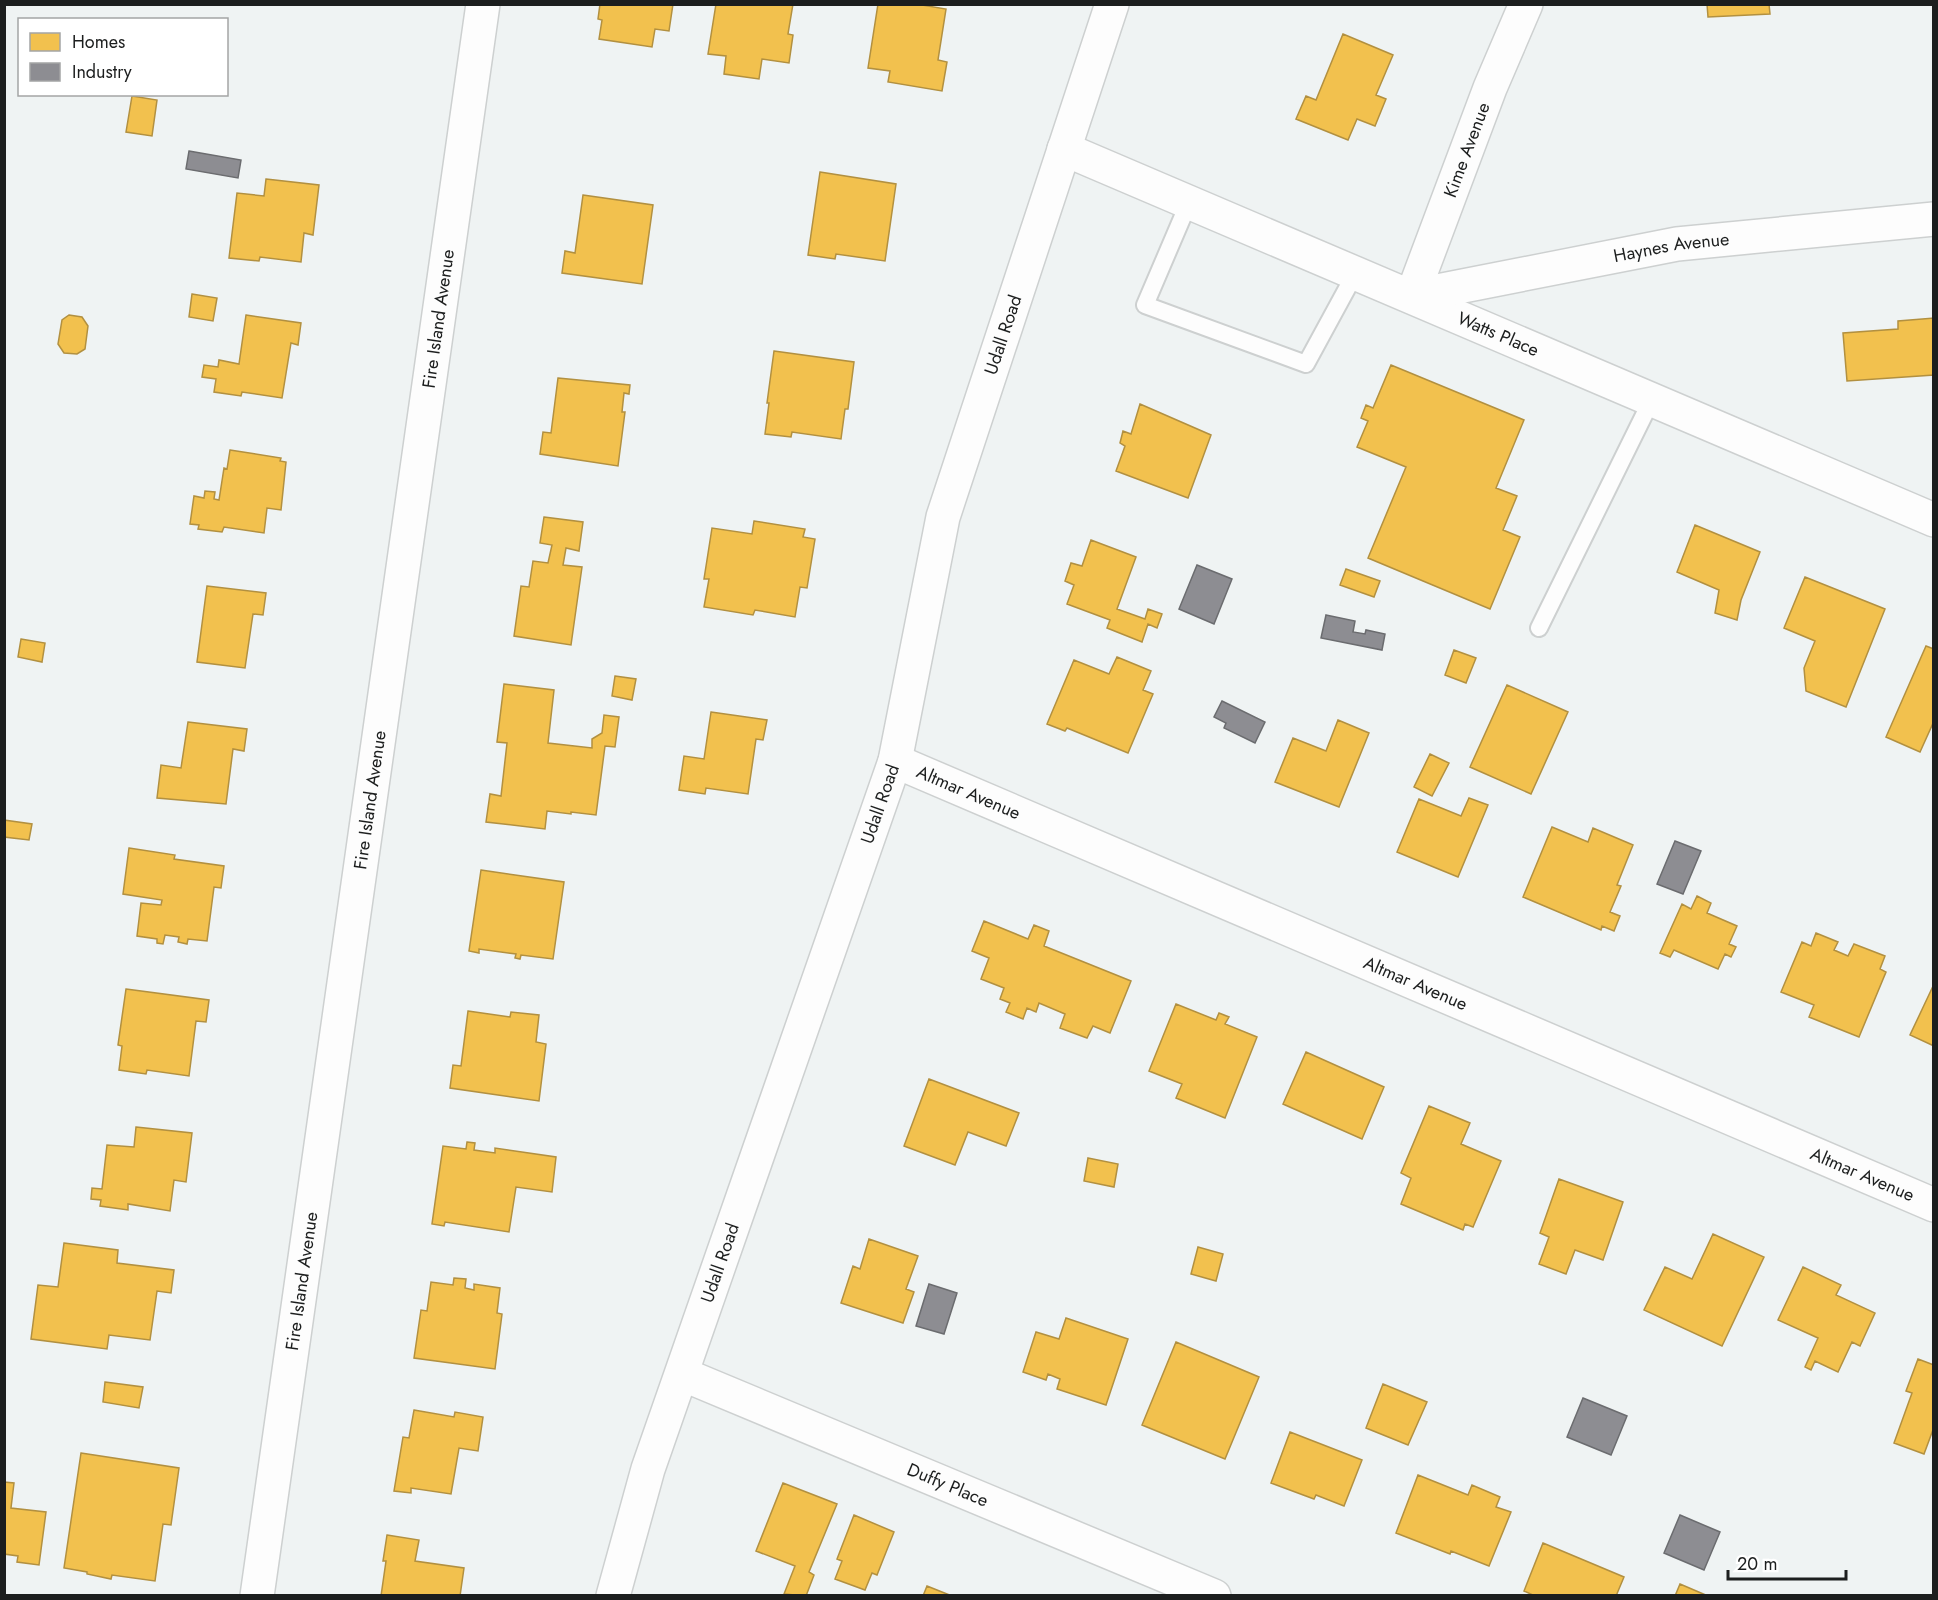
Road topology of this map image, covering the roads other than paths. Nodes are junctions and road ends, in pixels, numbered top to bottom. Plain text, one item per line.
1 (483, 4) edge
2 (1112, 4) edge
3 (1526, 4) edge
4 (1064, 149) junction
5 (1189, 202) junction
6 (1934, 219) edge
7 (1356, 272) junction
8 (1412, 296) junction
9 (1652, 399) junction
10 (1934, 520) edge
11 (1539, 628) dead end
12 (895, 761) junction
13 (1934, 1205) edge
14 (682, 1374) junction
15 (257, 1596) edge
16 (613, 1596) edge
17 (1214, 1596) edge

1 - 15 street, Fire Island Avenue
2 - 4 street, Udall Road
3 - 8 street, Kime Avenue
4 - 5 street, Watts Place
4 - 12 street, Udall Road
5 - 7 street, Watts Place
5 - 7 lane
6 - 8 street, Haynes Avenue
7 - 8 street, Watts Place
8 - 9 street, Watts Place
9 - 10 street, Watts Place
9 - 11 lane
12 - 13 street, Altmar Avenue
12 - 14 street, Udall Road
14 - 16 street, Udall Road
14 - 17 street, Duffy Place

